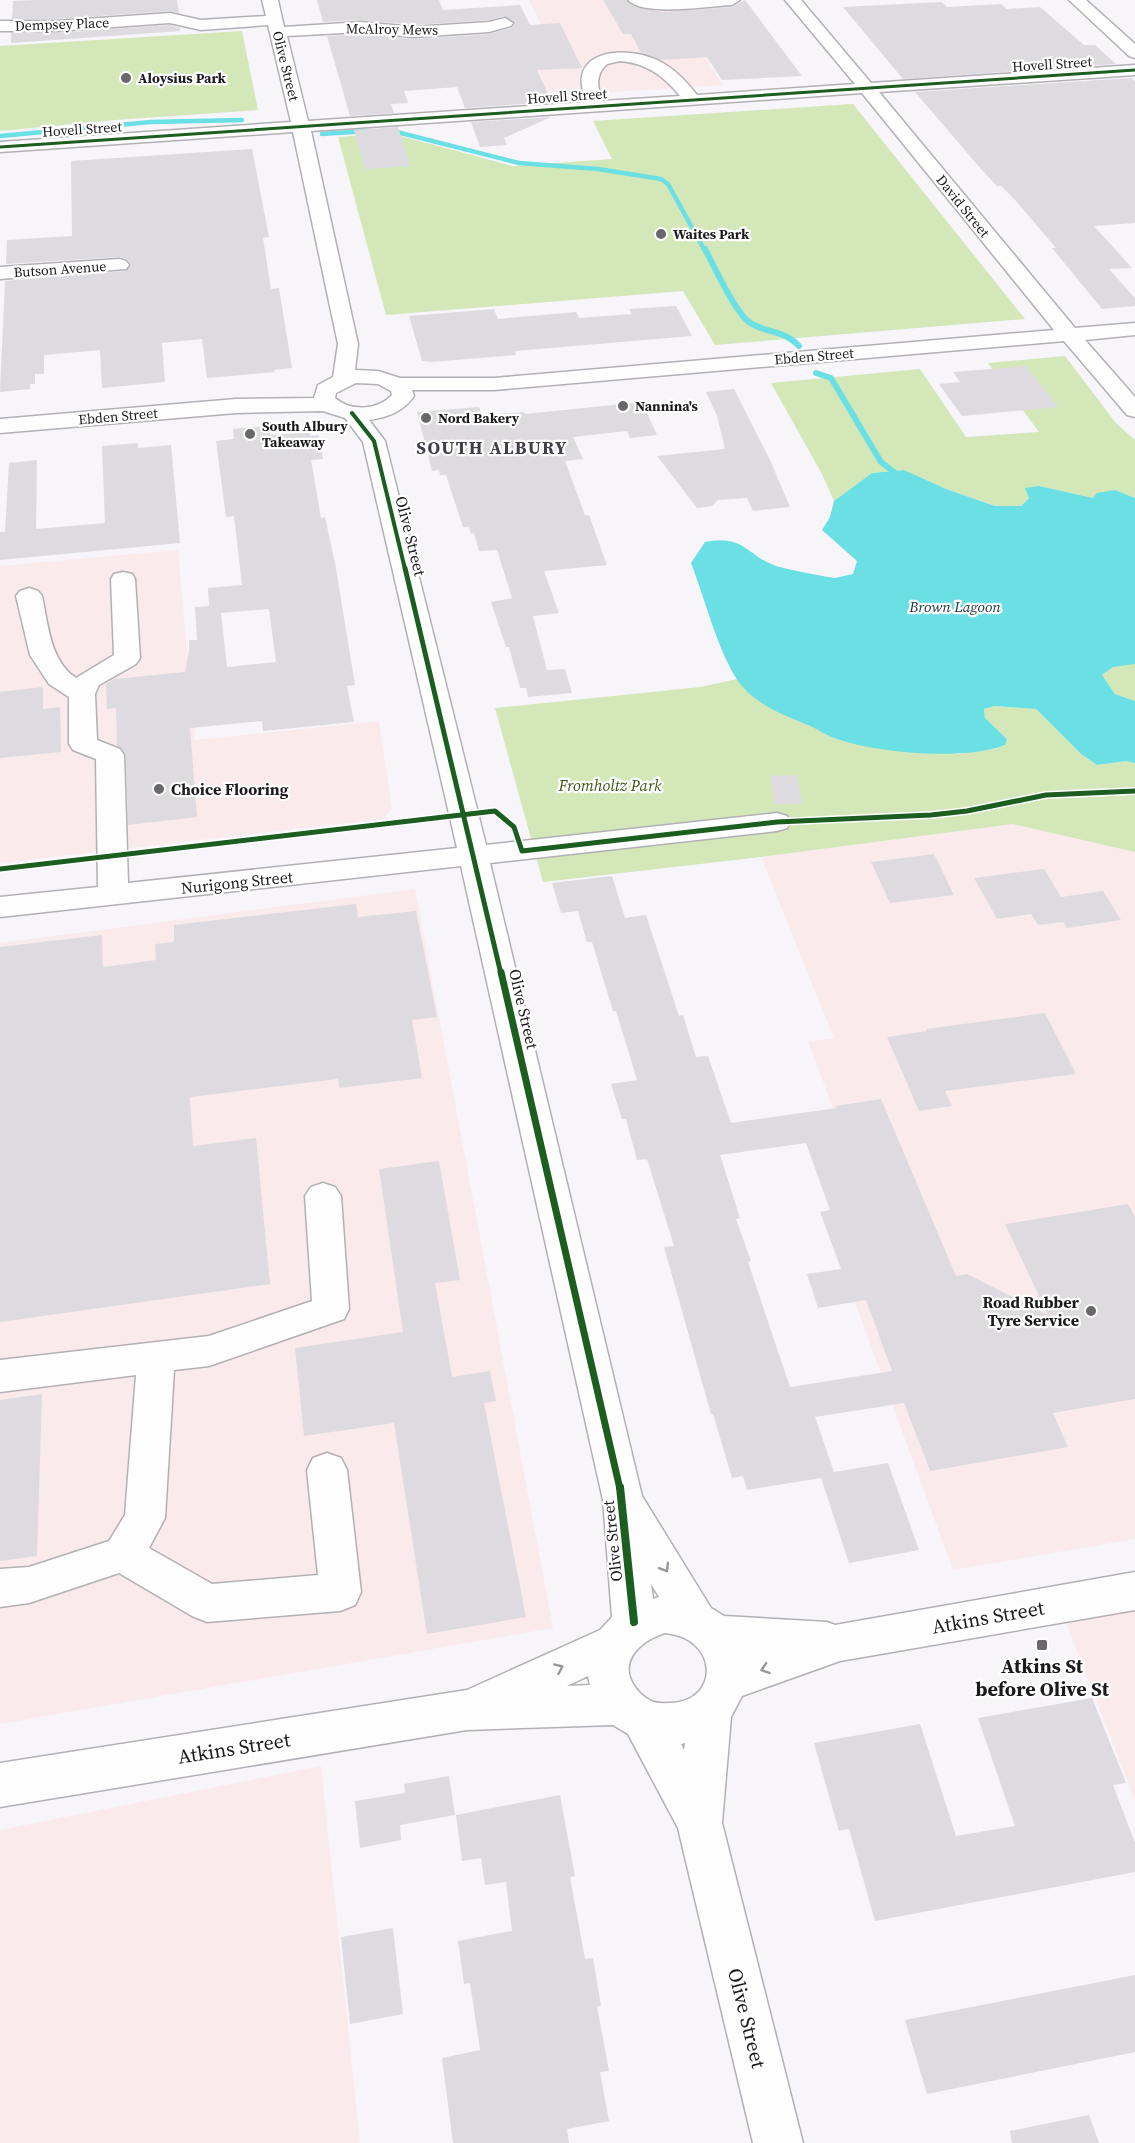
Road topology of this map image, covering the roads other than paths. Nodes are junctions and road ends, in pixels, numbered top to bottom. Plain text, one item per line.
1 (270, 0) edge
2 (636, 0) edge
3 (732, 0) edge
4 (793, 0) edge
5 (1077, 0) edge
6 (0, 16) edge
7 (124, 21) junction
8 (506, 23) dead end
9 (0, 26) edge
10 (276, 26) junction
11 (1135, 53) edge
12 (1135, 70) edge
13 (869, 89) junction
14 (692, 100) junction
15 (597, 106) junction
16 (302, 127) junction
17 (0, 147) edge
18 (119, 265) dead end
19 (0, 273) edge
20 (1135, 329) edge
21 (1068, 335) junction
22 (348, 344) junction
23 (332, 391) junction
24 (393, 392) junction
25 (1135, 410) edge
26 (352, 413) junction
27 (0, 426) edge
28 (374, 441) junction
29 (123, 579) dead end
30 (29, 596) dead end
31 (82, 694) junction
32 (777, 822) dead end
33 (474, 856) junction
34 (113, 895) junction
35 (0, 907) edge
36 (322, 1196) dead end
37 (156, 1356) junction
38 (0, 1376) edge
39 (327, 1470) dead end
40 (623, 1500) junction
41 (123, 1554) junction
42 (0, 1588) edge
43 (1135, 1591) edge
44 (706, 1628) junction
45 (623, 1633) junction
46 (840, 1642) junction
47 (719, 1696) junction
48 (467, 1710) junction
49 (632, 1712) junction
50 (0, 1785) edge
51 (699, 1823) junction
52 (778, 2143) edge

1 - 10 street, Olive Street
2 - 3 street
4 - 13 street, David Street
5 - 11 street
6 - 7 street, Dempsey Place
7 - 9 street, Dempsey Place
7 - 10 street, Dempsey Place
8 - 10 street, McAlroy Mews
10 - 16 street, Olive Street
12 - 13 street, Hovell Street
13 - 14 street, Hovell Street
13 - 21 street, David Street
14 - 15 street, Hovell Street
14 - 15 street
15 - 16 street, Hovell Street
16 - 17 street, Hovell Street
16 - 22 street, Olive Street
18 - 19 street, Butson Avenue
20 - 21 street, Ebden Street
21 - 24 street, Ebden Street
21 - 25 street, David Street
22 - 23 street, Olive Street
22 - 24 street
23 - 24 street, Ebden Street
23 - 26 street
23 - 27 street, Ebden Street
24 - 26 street
24 - 28 street
26 - 28 street, Olive Street
28 - 33 street, Olive Street
29 - 31 street
30 - 31 street
31 - 34 street
32 - 33 street, Nurigong Street
33 - 34 street, Nurigong Street
33 - 40 street, Olive Street
34 - 35 street, Nurigong Street
36 - 37 street
37 - 38 street
37 - 41 street
39 - 41 street
40 -> 44 street, Olive Street
40 - 45 street, Olive Street
41 - 42 street
43 - 46 street, Atkins Street
44 - 45 street
44 - 46 street, Atkins Street
44 - 47 street
48 -> 45 street, Atkins Street
45 - 49 street
46 -> 47 street, Atkins Street
47 - 49 street
47 - 51 street, Olive Street
48 - 49 street, Atkins Street
48 - 50 street, Atkins Street
49 - 51 street, Olive Street
51 - 52 street, Olive Street

